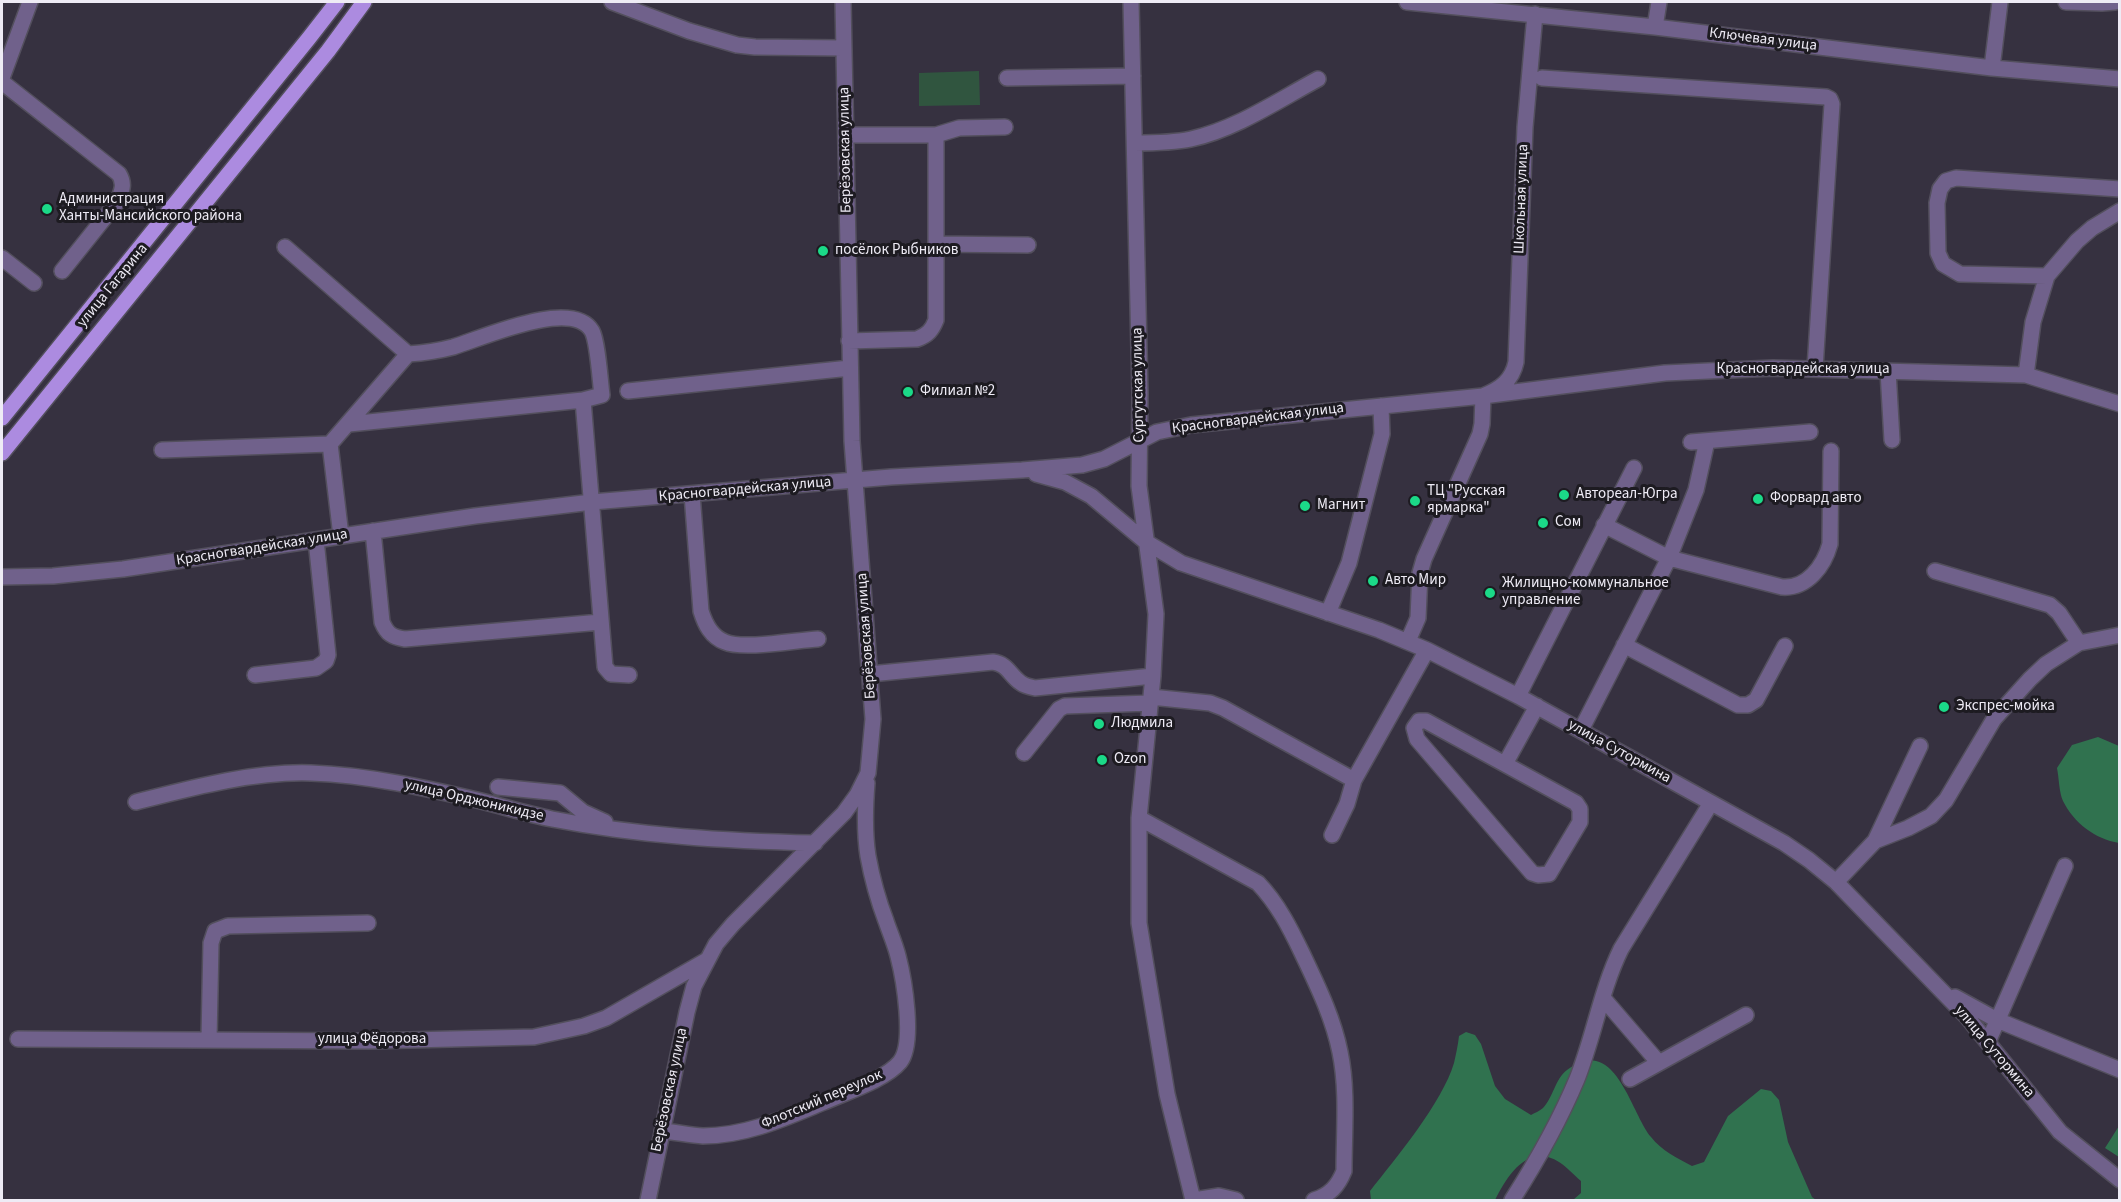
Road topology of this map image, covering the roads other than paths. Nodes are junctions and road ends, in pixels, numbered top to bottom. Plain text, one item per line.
1 (30, 2) edge
2 (337, 2) edge
3 (364, 2) edge
4 (612, 2) edge
5 (843, 2) edge
6 (1131, 2) edge
7 (1407, 2) edge
8 (1659, 2) edge
9 (2066, 2) edge
10 (2115, 2) edge
11 (1441, 3) edge
12 (2002, 3) edge
13 (1535, 15) junction
14 (1655, 27) junction
15 (843, 48) junction
16 (1992, 68) junction
17 (1133, 76) junction
18 (1007, 78) dead end
19 (1542, 78) dead end
20 (1318, 79) dead end
21 (2120, 79) edge
22 (2, 80) edge
23 (1005, 127) dead end
24 (846, 135) junction
25 (936, 135) junction
26 (1135, 143) junction
27 (2120, 189) edge
28 (2120, 211) edge
29 (936, 244) junction
30 (1028, 245) dead end
31 (285, 247) dead end
32 (2, 258) edge
33 (63, 271) dead end
34 (2047, 276) junction
35 (34, 283) dead end
36 (849, 340) junction
37 (408, 354) junction
38 (850, 368) junction
39 (1815, 368) junction
40 (1888, 371) junction
41 (2026, 375) junction
42 (1507, 382) joint
43 (628, 392) dead end
44 (1483, 396) junction
45 (583, 400) junction
46 (2120, 404) edge
47 (1381, 405) junction
48 (2, 418) edge
49 (349, 424) junction
50 (1810, 432) dead end
51 (1140, 439) junction
52 (1892, 440) dead end
53 (330, 444) junction
54 (162, 450) dead end
55 (1831, 451) dead end
56 (2, 453) edge
57 (1634, 468) dead end
58 (1022, 470) junction
59 (855, 481) junction
60 (692, 494) junction
61 (592, 502) junction
62 (1604, 525) junction
63 (373, 531) junction
64 (341, 536) junction
65 (316, 540) junction
66 (1146, 542) junction
67 (1669, 558) junction
68 (1935, 572) dead end
69 (2, 577) edge
70 (1328, 613) junction
71 (601, 622) junction
72 (2120, 635) edge
73 (818, 639) dead end
74 (1408, 641) junction
75 (2079, 643) junction
76 (1624, 645) junction
77 (1785, 646) dead end
78 (1427, 650) junction
79 (870, 674) junction
80 (255, 675) dead end
81 (629, 675) dead end
82 (1153, 676) junction
83 (1518, 696) junction
84 (1150, 700) junction
85 (1537, 706) junction
86 (1581, 730) junction
87 (1920, 746) dead end
88 (1024, 753) dead end
89 (1505, 764) junction
90 (868, 773) junction
91 (1354, 780) junction
92 (498, 787) dead end
93 (136, 802) dead end
94 (1711, 803) junction
95 (1139, 818) junction
96 (625, 831) junction
97 (1332, 836) dead end
98 (1875, 841) junction
99 (814, 843) junction
100 (2065, 866) dead end
101 (1836, 882) junction
102 (368, 923) dead end
103 (707, 960) junction
104 (1936, 985) junction
105 (1603, 998) junction
106 (1746, 1015) dead end
107 (1997, 1020) junction
108 (18, 1039) dead end
109 (209, 1039) junction
110 (1988, 1042) junction
111 (1659, 1063) junction
112 (2120, 1070) edge
113 (1630, 1079) dead end
114 (662, 1131) junction
115 (2120, 1180) edge
116 (648, 1200) edge
117 (1193, 1200) edge
118 (1236, 1200) edge
119 (1314, 1200) edge
120 (1512, 1200) edge

1 - 22 street
2 - 48 main road, улица Гагарина
3 - 56 main road, улица Гагарина
4 - 15 street
5 - 15 street, Берёзовская улица
6 - 17 street, Сургутская улица
7 - 11 street, Ключевая улица
8 - 14 street
9 - 10 street
11 - 13 street, Ключевая улица
12 - 16 street
13 - 14 street, Ключевая улица
13 - 42 street, Школьная улица
14 - 16 street, Ключевая улица
15 - 24 street, Берёзовская улица
16 - 21 street, Ключевая улица
17 - 18 street
17 - 26 street, Сургутская улица
19 - 39 street
20 - 26 street
22 - 33 street
23 - 25 street
24 - 25 street
24 - 36 street, Берёзовская улица
25 - 29 street
26 - 51 street, Сургутская улица
27 - 34 street
28 - 34 street
29 - 30 street
29 - 36 street
31 - 37 street
32 - 35 street
34 - 41 street
36 - 38 street, Берёзовская улица
37 - 45 street
37 - 49 street
38 - 43 street
38 - 59 street, Берёзовская улица
39 - 40 street, Красногвардейская улица
39 - 44 street, Красногвардейская улица
40 - 41 street, Красногвардейская улица
40 - 52 street
41 - 46 street, Красногвардейская улица
42 - 44 street, Красногвардейская улица
44 - 47 street, Красногвардейская улица
44 - 74 street
45 - 49 street
45 - 61 street
47 - 51 street, Красногвардейская улица
47 - 70 street
49 - 53 street
50 - 67 street
51 - 58 street, Красногвардейская улица
51 - 66 street, Сургутская улица
53 - 54 street
53 - 64 street
55 - 67 street
57 - 62 street
58 - 59 street, Красногвардейская улица
58 - 66 street, улица Сутормина
59 - 60 street, Красногвардейская улица
59 - 79 street, Берёзовская улица
60 - 61 street, Красногвардейская улица
60 - 73 street
61 - 63 street, Красногвардейская улица
61 - 71 street
62 - 67 street
62 - 83 street
63 - 64 street, Красногвардейская улица
63 - 71 street
64 - 65 street, Красногвардейская улица
65 - 69 street, Красногвардейская улица
65 - 80 street
66 - 70 street, улица Сутормина
66 - 82 street, Сургутская улица
67 - 76 street
68 - 75 street
70 - 74 street, улица Сутормина
71 - 81 street
72 - 75 street
74 - 78 street, улица Сутормина
75 - 98 street
76 - 77 street
76 - 86 street
78 - 83 street, улица Сутормина
78 - 91 street
79 - 82 street
79 - 90 street, Берёзовская улица
82 - 84 street, Сургутская улица
83 - 85 street, улица Сутормина
84 - 88 street
84 - 91 street
84 - 95 street, Сургутская улица
85 - 86 street, улица Сутормина
85 - 89 street
86 - 94 street, улица Сутормина
87 - 98 street
89 - 89 street
90 - 99 street, Берёзовская улица
90 - 114 street, Флотский переулок
91 - 97 street
92 - 96 street
93 - 96 street, улица Орджоникидзе
94 - 101 street, улица Сутормина
94 - 105 street
95 - 117 street, Сургутская улица
95 - 119 street
96 - 99 street, улица Орджоникидзе
98 - 101 street
99 - 103 street, Берёзовская улица
100 - 107 street
101 - 104 street, улица Сутормина
102 - 109 street
103 - 109 street, улица Фёдорова
103 - 114 street, Берёзовская улица
104 - 107 street
104 - 110 street, улица Сутормина
105 - 111 street
105 - 120 street
106 - 111 street
107 - 110 street
107 - 112 street
108 - 109 street, улица Фёдорова
110 - 115 street, улица Сутормина
111 - 113 street
114 - 116 street, Берёзовская улица
117 - 118 street

